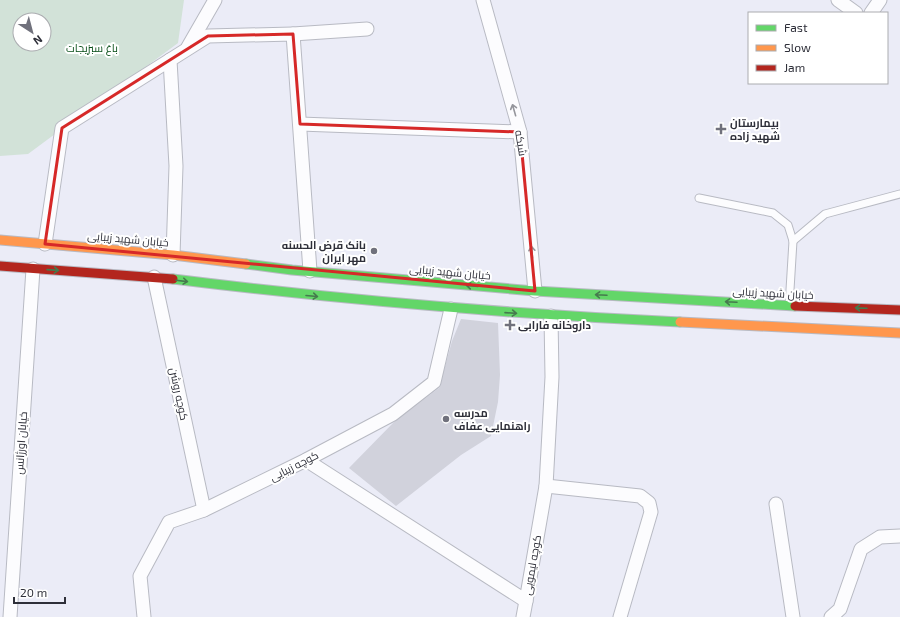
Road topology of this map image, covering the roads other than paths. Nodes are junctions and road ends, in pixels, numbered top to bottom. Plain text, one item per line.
1 (215, 0) edge
2 (483, 0) edge
3 (838, 0) edge
4 (880, 0) edge
5 (855, 12) edge
6 (872, 12) edge
7 (367, 29) dead end
8 (293, 34) junction
9 (188, 47) junction
10 (170, 60) junction
11 (300, 124) junction
12 (520, 132) junction
13 (900, 194) edge
14 (699, 198) dead end
15 (0, 240) edge
16 (793, 241) junction
17 (45, 244) junction
18 (172, 255) junction
19 (0, 266) edge
20 (33, 269) junction
21 (310, 271) junction
22 (154, 277) junction
23 (535, 291) junction
24 (789, 306) junction
25 (451, 309) junction
26 (900, 310) edge
27 (551, 316) junction
28 (883, 332) junction
29 (900, 333) edge
30 (900, 338) edge
31 (306, 460) junction
32 (546, 486) junction
33 (776, 504) dead end
34 (204, 510) junction
35 (900, 536) edge
36 (526, 602) junction
37 (10, 617) edge
38 (144, 617) edge
39 (523, 617) edge
40 (620, 617) edge
41 (793, 617) edge
42 (831, 617) edge

1 - 9 street
12 -> 2 street, شبکه
3 - 5 street
4 - 6 street
7 - 8 street
8 - 9 street
8 - 11 street
9 - 10 street
10 - 17 street
10 - 18 street
11 - 12 street
11 - 21 street
23 -> 12 street, شبکه
13 - 16 lane
14 - 16 lane
15 - 17 main road, خیابان شهید زیبایی
16 - 24 lane
17 - 18 main road, خیابان شهید زیبایی
18 - 21 main road, خیابان شهید زیبایی
19 - 20 main road
20 -> 22 main road
20 - 37 street, خیابان اورژانس
23 -> 21 main road, خیابان شهید زیبایی
22 -> 25 main road
22 - 34 street, کوچه روشن
24 -> 23 main road, خیابان شهید زیبایی
26 -> 24 main road, خیابان شهید زیبایی
25 -> 27 main road
25 - 31 street, کوچه زیبایی
27 - 28 main road
27 - 32 street, کوچه لیمویی
28 - 29 main road
28 - 30 main road
31 - 34 street, کوچه زیبایی
31 - 36 street, کوچه لیمویی
32 - 36 street, کوچه لیمویی
32 - 40 street
33 - 41 street
34 - 38 street, کوچه زیبایی
35 - 42 street
36 - 39 street

